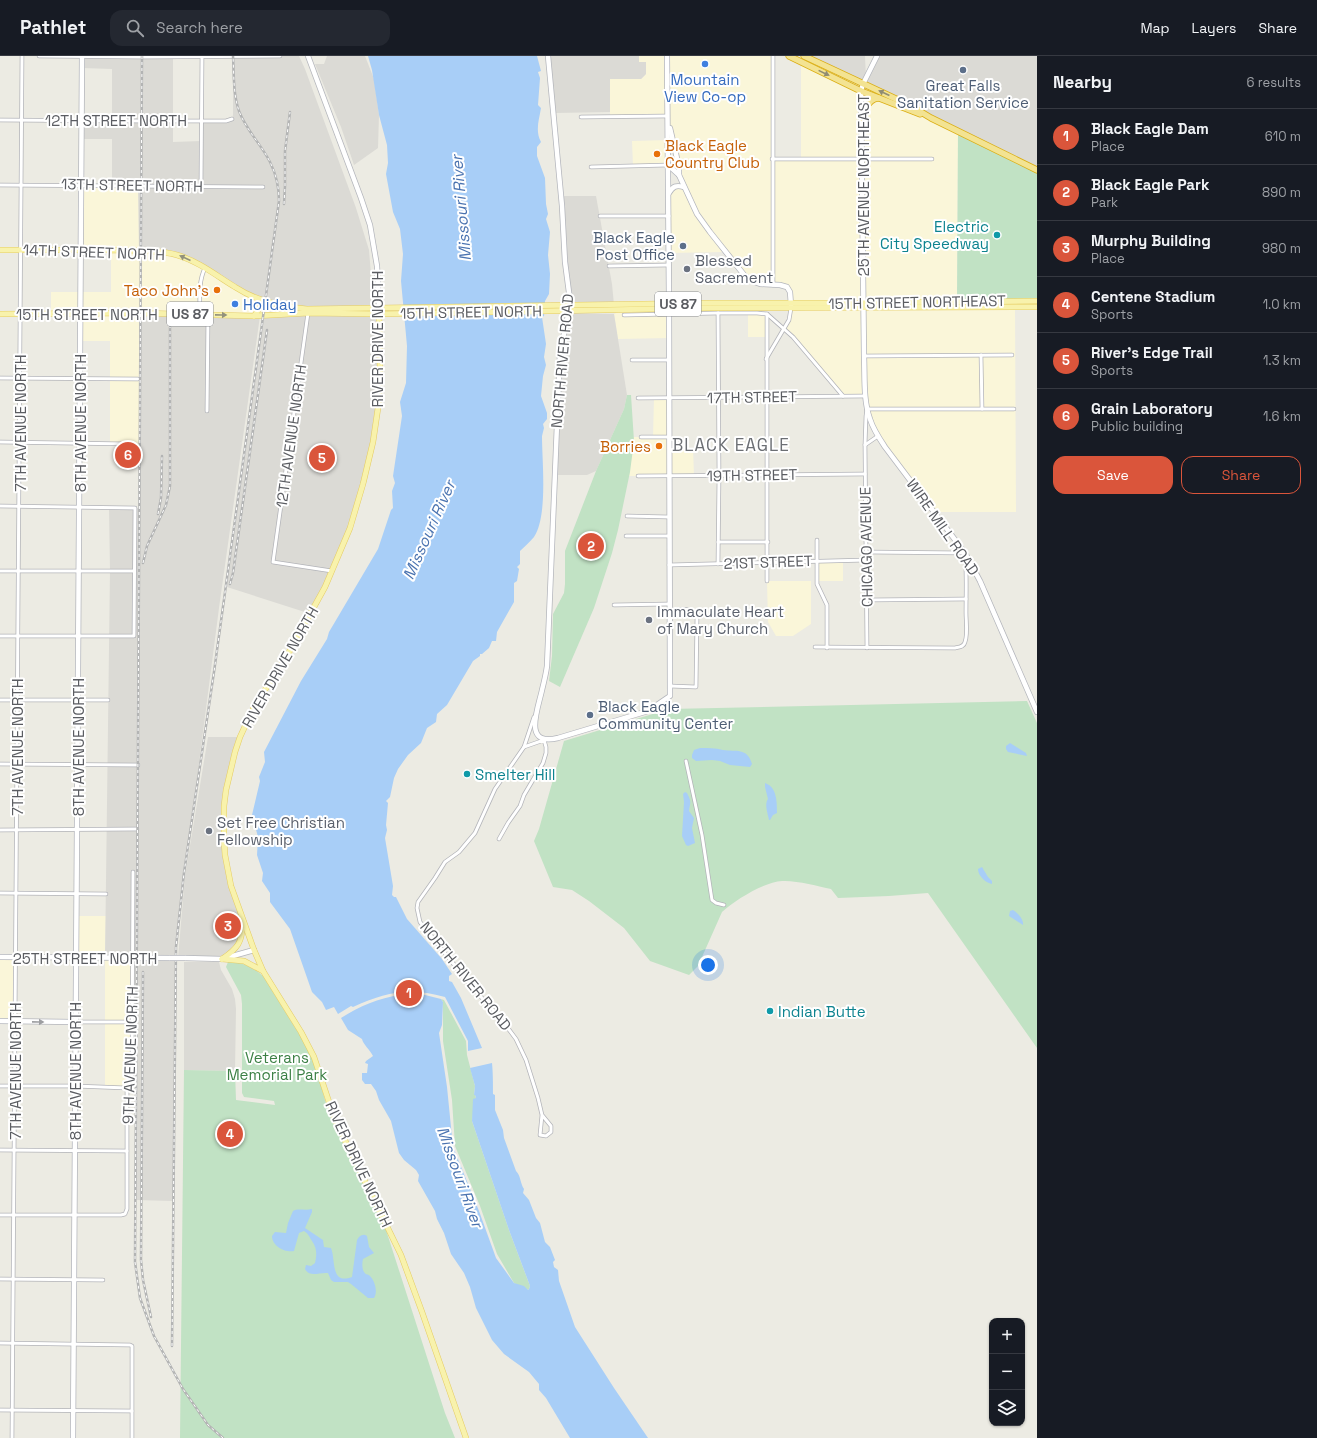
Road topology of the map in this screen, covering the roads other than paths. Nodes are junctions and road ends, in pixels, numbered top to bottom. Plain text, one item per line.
1 (22, 56) edge
2 (39, 56) edge
3 (82, 56) edge
4 (202, 56) edge
5 (280, 56) edge
6 (308, 56) edge
7 (548, 56) edge
8 (667, 56) edge
9 (773, 56) edge
10 (789, 56) edge
11 (804, 56) edge
12 (878, 56) edge
13 (863, 84) junction
14 (861, 91) junction
15 (879, 98) junction
16 (667, 116) junction
17 (581, 117) dead end
18 (931, 118) junction
19 (232, 119) dead end
20 (0, 120) edge
21 (22, 120) junction
22 (82, 120) junction
23 (202, 121) junction
24 (862, 126) junction
25 (772, 159) junction
26 (862, 159) junction
27 (932, 159) dead end
28 (668, 165) junction
29 (591, 167) dead end
30 (1037, 170) edge
31 (679, 176) junction
32 (22, 184) junction
33 (0, 185) edge
34 (82, 185) junction
35 (201, 186) junction
36 (263, 187) dead end
37 (684, 187) junction
38 (668, 193) junction
39 (600, 216) dead end
40 (669, 216) junction
41 (0, 250) edge
42 (21, 250) junction
43 (82, 250) junction
44 (669, 265) junction
45 (609, 266) dead end
46 (205, 268) junction
47 (773, 285) junction
48 (258, 299) junction
49 (1037, 301) edge
50 (791, 305) junction
51 (798, 305) joint
52 (863, 305) junction
53 (1037, 306) edge
54 (296, 308) joint
55 (569, 308) junction
56 (308, 311) junction
57 (379, 312) junction
58 (669, 312) junction
59 (718, 313) junction
60 (0, 314) edge
61 (20, 314) junction
62 (81, 314) junction
63 (200, 314) junction
64 (767, 314) junction
65 (208, 315) junction
66 (624, 315) dead end
67 (254, 316) junction
68 (785, 330) junction
69 (981, 355) junction
70 (1012, 355) dead end
71 (864, 356) junction
72 (766, 359) junction
73 (632, 360) dead end
74 (669, 360) junction
75 (0, 378) edge
76 (20, 378) junction
77 (80, 379) junction
78 (138, 379) dead end
79 (844, 396) junction
80 (866, 396) junction
81 (767, 397) junction
82 (638, 398) dead end
83 (669, 398) junction
84 (718, 398) junction
85 (982, 409) junction
86 (1014, 409) dead end
87 (207, 411) dead end
88 (868, 411) junction
89 (878, 436) junction
90 (641, 437) dead end
91 (669, 437) junction
92 (0, 442) edge
93 (19, 443) junction
94 (80, 443) junction
95 (130, 444) dead end
96 (865, 446) junction
97 (865, 474) junction
98 (768, 475) junction
99 (638, 476) dead end
100 (669, 476) junction
101 (719, 476) junction
102 (0, 506) edge
103 (19, 506) junction
104 (79, 507) junction
105 (627, 516) dead end
106 (669, 517) junction
107 (626, 536) dead end
108 (669, 536) junction
109 (817, 540) dead end
110 (718, 542) junction
111 (768, 542) junction
112 (867, 552) junction
113 (965, 553) junction
114 (867, 560) junction
115 (817, 561) junction
116 (767, 563) junction
117 (718, 564) junction
118 (669, 565) junction
119 (0, 571) edge
120 (19, 571) junction
121 (134, 571) junction
122 (333, 571) junction
123 (79, 572) junction
124 (767, 581) dead end
125 (966, 599) junction
126 (867, 600) junction
127 (669, 604) junction
128 (614, 605) dead end
129 (670, 610) junction
130 (0, 636) edge
131 (18, 636) junction
132 (78, 636) junction
133 (815, 647) dead end
134 (827, 648) junction
135 (867, 648) junction
136 (670, 686) junction
137 (0, 700) edge
138 (17, 700) junction
139 (78, 700) junction
140 (108, 700) dead end
141 (1037, 712) edge
142 (536, 713) junction
143 (541, 738) junction
144 (524, 747) junction
145 (686, 761) dead end
146 (0, 764) edge
147 (17, 764) junction
148 (78, 765) junction
149 (138, 765) dead end
150 (77, 829) junction
151 (137, 829) dead end
152 (0, 830) edge
153 (17, 830) junction
154 (499, 840) dead end
155 (133, 872) dead end
156 (0, 893) edge
157 (16, 893) junction
158 (76, 893) junction
159 (106, 894) dead end
160 (724, 905) dead end
161 (242, 919) junction
162 (254, 950) junction
163 (0, 957) edge
164 (15, 957) junction
165 (76, 958) junction
166 (133, 958) junction
167 (222, 959) junction
168 (263, 971) junction
169 (0, 1021) edge
170 (15, 1021) junction
171 (75, 1022) junction
172 (133, 1022) junction
173 (0, 1086) edge
174 (14, 1086) junction
175 (75, 1086) junction
176 (127, 1088) junction
177 (542, 1116) junction
178 (0, 1150) edge
179 (14, 1150) junction
180 (74, 1151) junction
181 (127, 1151) junction
182 (0, 1215) edge
183 (13, 1215) junction
184 (74, 1215) junction
185 (0, 1279) edge
186 (13, 1279) junction
187 (73, 1280) junction
188 (103, 1280) dead end
189 (0, 1343) edge
190 (13, 1343) junction
191 (73, 1344) junction
192 (0, 1410) edge
193 (12, 1410) junction
194 (73, 1411) junction
195 (132, 1411) junction
196 (12, 1438) edge
197 (73, 1438) edge
198 (132, 1438) edge
199 (466, 1438) edge

1 - 21 street, 7TH AVENUE NORTH
2 - 3 street
3 - 4 street
3 - 22 street, 8TH AVENUE NORTH
4 - 5 street
4 - 23 street
6 - 57 street, RIVER DRIVE NORTH
7 - 55 street, NORTH RIVER ROAD
8 - 16 street
9 - 25 street
10 -> 14 highway
11 - 13 highway
12 - 13 street, 25TH AVENUE NORTHEAST
13 - 14 street, 25TH AVENUE NORTHEAST
18 -> 13 highway
14 - 15 highway
14 - 24 street, 25TH AVENUE NORTHEAST
15 - 18 highway
15 - 24 highway
16 - 17 street
16 - 28 street
16 - 31 street
18 - 30 highway
19 - 23 street, 12TH STREET NORTH
20 - 21 street, 12TH STREET NORTH
21 - 22 street, 12TH STREET NORTH
21 - 32 street, 7TH AVENUE NORTH
22 - 23 street, 12TH STREET NORTH
22 - 34 street, 8TH AVENUE NORTH
23 - 35 street
24 - 26 street, 25TH AVENUE NORTHEAST
25 - 26 street
25 - 47 street
26 - 27 street
26 - 52 street, 25TH AVENUE NORTHEAST
28 - 29 street
28 - 31 street
28 - 38 street
31 - 37 street
32 - 33 street, 13TH STREET NORTH
32 - 34 street, 13TH STREET NORTH
32 - 42 street, 7TH AVENUE NORTH
34 - 35 street, 13TH STREET NORTH
34 - 43 street, 8TH AVENUE NORTH
35 - 36 street, 13TH STREET NORTH
37 - 38 street
37 - 47 street
38 - 40 street
39 - 40 street
40 - 44 street
41 - 42 main road, 14TH STREET NORTH / US 87
42 - 43 main road, 14TH STREET NORTH / US 87
42 - 61 street, 7TH AVENUE NORTH
46 -> 43 main road, 14TH STREET NORTH / US 87
43 - 62 street, 8TH AVENUE NORTH
44 - 45 street
44 - 58 street, bridge
46 - 48 main road, 14TH STREET NORTH / US 87
46 - 63 street
47 - 50 street
48 - 54 main road, 14TH STREET NORTH / US 87
48 - 67 main road
49 - 52 main road, 15TH STREET NORTHEAST / US 87
50 - 51 main road, 15TH STREET NORTH / US 87
50 - 55 main road, 15TH STREET NORTH / US 87
50 - 68 street
51 - 52 main road, 15TH STREET NORTHEAST / US 87
52 - 53 main road, 15TH STREET NORTHEAST / US 87
52 - 71 street, 25TH AVENUE NORTHEAST
54 - 56 main road, 15TH STREET NORTH / US 87
55 - 57 main road, 15TH STREET NORTH / US 87
55 - 142 street, NORTH RIVER ROAD
56 - 57 main road, 15TH STREET NORTH / US 87
56 - 67 main road, 15TH STREET NORTH / US 87
56 - 122 street, 12TH AVENUE NORTH
57 - 122 main road, RIVER DRIVE NORTH
58 - 59 street
58 - 66 street
58 - 74 street
59 - 64 street
59 - 84 street
60 - 61 main road, 15TH STREET NORTH / US 87
61 - 62 main road, 15TH STREET NORTH / US 87
61 - 76 street, 7TH AVENUE NORTH
62 - 63 main road, 15TH STREET NORTH / US 87
62 - 77 street, 8TH AVENUE NORTH
63 - 65 main road, 15TH STREET NORTH / US 87
64 - 68 street
64 - 72 street
65 -> 67 main road, 15TH STREET NORTH / US 87
65 - 87 street
68 - 72 street
68 - 79 street
69 - 70 street
69 - 71 street
69 - 85 street
71 - 80 street, 25TH AVENUE NORTHEAST
72 - 81 street
73 - 74 street
74 - 83 street
75 - 76 street
76 - 77 street
76 - 93 street, 7TH AVENUE NORTH
77 - 78 street
77 - 94 street, 8TH AVENUE NORTH
79 - 80 street, 17TH STREET
79 - 81 street, 17TH STREET
80 - 88 street, 25TH AVENUE NORTHEAST
81 - 84 street, 17TH STREET
81 - 98 street
82 - 83 street, 17TH STREET
83 - 84 street, 17TH STREET
83 - 91 street
84 - 101 street
85 - 86 street
85 - 88 street
88 - 89 street, WIRE MILL ROAD
88 - 96 street, CHICAGO AVENUE
89 - 96 street
89 - 113 street, WIRE MILL ROAD
90 - 91 street
91 - 100 street
92 - 93 street
93 - 94 street
93 - 103 street, 7TH AVENUE NORTH
94 - 95 street
94 - 104 street, 8TH AVENUE NORTH
96 - 97 street, CHICAGO AVENUE
97 - 98 street, 19TH STREET
97 - 112 street, CHICAGO AVENUE
98 - 101 street, 19TH STREET
98 - 111 street
99 - 100 street, 19TH STREET
100 - 101 street, 19TH STREET
100 - 106 street
101 - 110 street
102 - 103 street
103 - 104 street
103 - 120 street, 7TH AVENUE NORTH
104 - 121 street
104 - 123 street, 8TH AVENUE NORTH
105 - 106 street
106 - 108 street
107 - 108 street
108 - 118 street
109 - 115 street
110 - 111 street
110 - 117 street
111 - 116 street
112 - 113 street
112 - 114 street, CHICAGO AVENUE
113 - 125 street
113 - 141 street, WIRE MILL ROAD
114 - 115 street, 21ST STREET
114 - 126 street, CHICAGO AVENUE
115 - 116 street, 21ST STREET
115 - 134 street
116 - 117 street, 21ST STREET
116 - 124 street
117 - 118 street, 21ST STREET
118 - 127 street
119 - 120 street
120 - 123 street
120 - 131 street, 7TH AVENUE NORTH
121 - 123 street
121 - 132 street
122 - 161 main road, RIVER DRIVE NORTH
123 - 132 street, 8TH AVENUE NORTH
125 - 126 street
125 - 135 street
126 - 135 street, CHICAGO AVENUE
127 - 128 street
127 - 129 street
129 - 136 street
129 - 136 street
130 - 131 street
131 - 132 street
131 - 138 street, 7TH AVENUE NORTH
132 - 139 street, 8TH AVENUE NORTH
133 - 134 street
134 - 135 street
136 - 143 street
137 - 138 street
138 - 139 street
138 - 147 street, 7TH AVENUE NORTH
139 - 140 street
139 - 148 street, 8TH AVENUE NORTH
142 - 143 street, NORTH RIVER ROAD
142 - 144 street, NORTH RIVER ROAD
143 - 144 street
143 - 154 street
144 - 177 street, NORTH RIVER ROAD
145 - 160 street
146 - 147 street
147 - 148 street
147 - 153 street, 7TH AVENUE NORTH
148 - 149 street
148 - 150 street, 8TH AVENUE NORTH
150 - 151 street
150 - 153 street
150 - 158 street, 8TH AVENUE NORTH
152 - 153 street
153 - 157 street, 7TH AVENUE NORTH
155 - 166 street, 9TH AVENUE NORTH
156 - 157 street
157 - 158 street
157 - 164 street, 7TH AVENUE NORTH
158 - 159 street
158 - 165 street, 8TH AVENUE NORTH
161 - 162 main road, RIVER DRIVE NORTH
161 - 167 main road
162 - 167 street
162 - 168 main road, RIVER DRIVE NORTH
163 - 164 street, 25TH STREET NORTH
164 - 165 street, 25TH STREET NORTH
164 - 170 street, 7TH AVENUE NORTH
165 - 166 street, 25TH STREET NORTH
165 - 171 street, 8TH AVENUE NORTH
166 - 167 street, 25TH STREET NORTH, bridge
166 - 172 street, 9TH AVENUE NORTH
167 - 168 main road
168 - 199 main road, RIVER DRIVE NORTH
169 - 170 street
170 -> 171 street
170 - 174 street, 7TH AVENUE NORTH
171 - 172 street
171 - 175 street, 8TH AVENUE NORTH
172 - 176 street, 9TH AVENUE NORTH
173 - 174 street
174 - 175 street
174 - 179 street, 7TH AVENUE NORTH
175 - 176 street
175 - 180 street, 8TH AVENUE NORTH
176 - 181 street, 9TH AVENUE NORTH
177 - 177 street, NORTH RIVER ROAD
178 - 179 street
179 - 180 street
179 - 183 street, 7TH AVENUE NORTH
180 - 181 street
180 - 184 street, 8TH AVENUE NORTH
181 - 184 street, 9TH AVENUE NORTH
182 - 183 street
183 - 184 street
183 - 186 street, 7TH AVENUE NORTH
184 - 187 street, 8TH AVENUE NORTH
185 - 186 street
186 - 187 street
186 - 190 street, 7TH AVENUE NORTH
187 - 188 street
187 - 191 street, 8TH AVENUE NORTH
189 - 190 street
190 - 191 street
190 - 193 street, 7TH AVENUE NORTH
191 - 194 street, 8TH AVENUE NORTH
191 - 195 street
192 - 193 street
193 - 194 street
193 - 196 street, 7TH AVENUE NORTH
194 - 195 street
194 - 197 street, 8TH AVENUE NORTH
195 - 198 street

